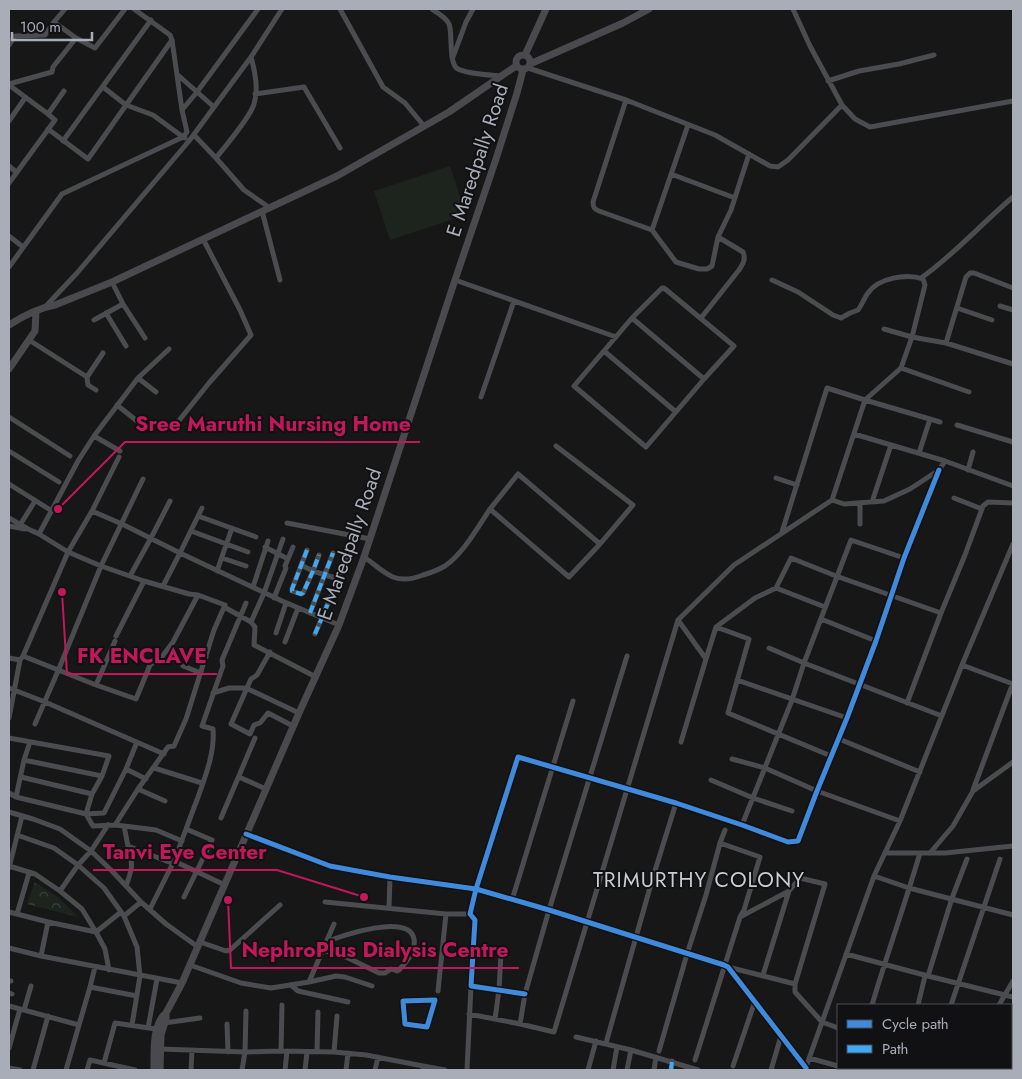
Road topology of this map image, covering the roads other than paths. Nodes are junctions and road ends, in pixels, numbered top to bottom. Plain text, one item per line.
1 (65, 9) edge
2 (125, 9) edge
3 (134, 9) edge
4 (258, 9) edge
5 (282, 9) edge
6 (340, 9) edge
7 (432, 9) edge
8 (473, 9) edge
9 (546, 9) edge
10 (649, 9) edge
11 (792, 9) edge
12 (152, 20) junction
13 (54, 22) junction
14 (76, 38) junction
15 (172, 40) junction
16 (9, 45) edge
17 (525, 55) junction
18 (934, 56) dead end
19 (250, 58) junction
20 (452, 58) junction
21 (524, 67) junction
22 (178, 76) junction
23 (502, 76) junction
24 (828, 81) junction
25 (9, 84) edge
26 (103, 87) junction
27 (64, 91) dead end
28 (197, 92) junction
29 (255, 94) junction
30 (25, 98) junction
31 (626, 100) junction
32 (1013, 101) edge
33 (126, 105) junction
34 (842, 105) junction
35 (214, 107) junction
36 (182, 110) junction
37 (48, 114) junction
38 (9, 121) edge
39 (688, 125) junction
40 (424, 126) junction
41 (48, 129) junction
42 (194, 135) junction
43 (182, 137) junction
44 (63, 141) junction
45 (189, 141) junction
46 (340, 148) dead end
47 (749, 154) junction
48 (216, 158) junction
49 (9, 166) edge
50 (16, 172) junction
51 (671, 174) junction
52 (9, 183) edge
53 (1013, 197) edge
54 (735, 198) junction
55 (270, 208) junction
56 (262, 211) junction
57 (652, 230) junction
58 (9, 236) edge
59 (718, 237) junction
60 (203, 239) junction
61 (23, 247) junction
62 (9, 268) edge
63 (921, 278) junction
64 (280, 280) dead end
65 (454, 280) junction
66 (772, 280) dead end
67 (112, 282) junction
68 (1013, 288) edge
69 (514, 301) junction
70 (123, 304) junction
71 (46, 306) junction
72 (1000, 306) dead end
73 (958, 308) junction
74 (36, 310) junction
75 (1013, 310) edge
76 (106, 313) junction
77 (632, 318) junction
78 (701, 318) junction
79 (94, 320) dead end
80 (992, 320) dead end
81 (9, 325) edge
82 (884, 328) dead end
83 (616, 337) junction
84 (145, 338) dead end
85 (912, 338) junction
86 (29, 340) junction
87 (946, 343) junction
88 (126, 346) dead end
89 (169, 348) dead end
90 (604, 351) junction
91 (103, 353) dead end
92 (1013, 364) edge
93 (9, 368) edge
94 (901, 368) junction
95 (87, 377) junction
96 (138, 378) junction
97 (704, 379) junction
98 (96, 390) dead end
99 (156, 392) dead end
100 (969, 392) dead end
101 (481, 397) dead end
102 (865, 400) junction
103 (117, 406) junction
104 (676, 412) junction
105 (9, 416) edge
106 (930, 420) junction
107 (137, 421) dead end
108 (940, 422) dead end
109 (177, 423) dead end
110 (957, 425) dead end
111 (854, 434) junction
112 (94, 436) junction
113 (1013, 442) edge
114 (891, 445) junction
115 (556, 446) dead end
116 (9, 451) edge
117 (120, 451) dead end
118 (973, 452) dead end
119 (919, 454) junction
120 (70, 456) dead end
121 (119, 458) dead end
122 (945, 461) junction
123 (939, 470) junction
124 (968, 470) junction
125 (776, 478) dead end
126 (142, 479) dead end
127 (60, 482) dead end
128 (9, 484) edge
129 (797, 485) junction
130 (1013, 486) edge
131 (954, 498) dead end
132 (832, 500) junction
133 (36, 501) junction
134 (170, 501) dead end
135 (872, 502) junction
136 (1013, 503) edge
137 (860, 504) junction
138 (202, 508) dead end
139 (490, 508) junction
140 (982, 509) junction
141 (52, 511) junction
142 (92, 512) junction
143 (198, 516) junction
144 (9, 518) edge
145 (287, 523) dead end
146 (20, 524) junction
147 (122, 524) junction
148 (860, 524) dead end
149 (9, 527) edge
150 (232, 528) junction
151 (28, 529) junction
152 (191, 531) junction
153 (782, 533) junction
154 (39, 534) junction
155 (256, 537) dead end
156 (151, 538) junction
157 (283, 539) dead end
158 (370, 539) junction
159 (268, 541) dead end
160 (227, 544) junction
161 (600, 544) junction
162 (1013, 544) edge
163 (265, 547) junction
164 (293, 547) dead end
165 (307, 550) dead end
166 (68, 552) junction
167 (248, 552) dead end
168 (180, 553) junction
169 (333, 553) dead end
170 (278, 555) junction
171 (319, 555) dead end
172 (348, 556) dead end
173 (364, 557) junction
174 (222, 558) junction
175 (904, 558) junction
176 (288, 559) junction
177 (301, 565) junction
178 (101, 566) junction
179 (246, 566) dead end
180 (217, 571) junction
181 (314, 571) junction
182 (324, 575) junction
183 (130, 576) junction
184 (836, 576) junction
185 (338, 579) junction
186 (144, 581) junction
187 (164, 586) junction
188 (252, 588) junction
189 (776, 588) junction
190 (264, 593) junction
191 (198, 595) junction
192 (892, 595) junction
193 (274, 598) junction
194 (246, 603) dead end
195 (286, 603) junction
196 (224, 607) junction
197 (298, 608) junction
198 (825, 608) junction
199 (310, 613) junction
200 (941, 613) junction
201 (240, 616) junction
202 (322, 618) junction
203 (821, 619) junction
204 (678, 620) junction
205 (251, 622) junction
206 (339, 625) junction
207 (716, 627) junction
208 (276, 633) dead end
209 (315, 634) dead end
210 (876, 641) junction
211 (285, 642) dead end
212 (769, 648) dead end
213 (191, 651) dead end
214 (270, 652) junction
215 (627, 656) dead end
216 (206, 657) junction
217 (9, 658) edge
218 (22, 658) junction
219 (706, 659) junction
220 (804, 663) junction
221 (962, 665) junction
222 (183, 666) dead end
223 (58, 671) junction
224 (201, 673) junction
225 (316, 677) junction
226 (737, 680) junction
227 (1013, 683) edge
228 (96, 685) junction
229 (860, 685) junction
230 (246, 688) junction
231 (11, 689) edge
232 (213, 693) junction
233 (792, 700) junction
234 (573, 701) dead end
235 (45, 702) junction
236 (907, 703) junction
237 (299, 713) junction
238 (942, 716) junction
239 (9, 718) edge
240 (847, 718) junction
241 (34, 724) dead end
242 (293, 726) junction
243 (778, 734) junction
244 (9, 738) edge
245 (255, 738) dead end
246 (839, 739) junction
247 (30, 742) junction
248 (137, 742) junction
249 (681, 742) dead end
250 (164, 754) junction
251 (831, 756) junction
252 (732, 759) dead end
253 (24, 760) junction
254 (1013, 762) edge
255 (552, 767) junction
256 (154, 768) junction
257 (766, 768) junction
258 (126, 769) junction
259 (920, 772) junction
260 (102, 776) junction
261 (21, 777) junction
262 (239, 777) junction
263 (590, 778) junction
264 (146, 779) junction
265 (711, 780) dead end
266 (202, 783) junction
267 (626, 788) junction
268 (138, 789) junction
269 (266, 789) junction
270 (817, 790) junction
271 (973, 791) junction
272 (9, 793) edge
273 (92, 794) junction
274 (16, 797) junction
275 (753, 798) junction
276 (165, 802) dead end
277 (676, 803) junction
278 (792, 811) dead end
279 (9, 812) edge
280 (86, 814) junction
281 (22, 816) junction
282 (221, 818) dead end
283 (900, 822) junction
284 (108, 825) junction
285 (114, 825) junction
286 (742, 825) junction
287 (124, 826) junction
288 (186, 829) junction
289 (725, 830) dead end
290 (246, 834) junction
291 (17, 835) junction
292 (182, 842) junction
293 (720, 843) junction
294 (128, 846) junction
295 (1013, 846) edge
296 (91, 851) junction
297 (885, 853) junction
298 (920, 853) junction
299 (930, 853) junction
300 (967, 860) dead end
301 (1000, 860) dead end
302 (174, 861) junction
303 (78, 865) junction
304 (9, 867) edge
305 (196, 871) junction
306 (29, 873) junction
307 (874, 876) junction
308 (390, 877) junction
309 (225, 885) junction
310 (126, 886) junction
311 (909, 888) junction
312 (476, 889) junction
313 (60, 891) junction
314 (789, 891) junction
315 (184, 897) dead end
316 (952, 898) junction
317 (512, 900) junction
318 (141, 902) junction
319 (325, 902) dead end
320 (280, 904) dead end
321 (985, 907) junction
322 (390, 908) junction
323 (150, 909) junction
324 (548, 910) junction
325 (9, 912) edge
326 (17, 914) junction
327 (122, 914) junction
328 (446, 914) junction
329 (470, 914) junction
330 (1013, 915) edge
331 (740, 917) junction
332 (48, 922) junction
333 (586, 922) junction
334 (334, 924) dead end
335 (96, 932) junction
336 (636, 938) junction
337 (326, 942) junction
338 (199, 944) junction
339 (9, 948) edge
340 (323, 950) junction
341 (502, 954) dead end
342 (687, 954) junction
343 (846, 954) junction
344 (41, 956) junction
345 (884, 964) junction
346 (190, 965) junction
347 (95, 966) junction
348 (726, 966) junction
349 (109, 970) junction
350 (763, 975) junction
351 (140, 976) junction
352 (926, 976) junction
353 (157, 979) junction
354 (1013, 981) edge
355 (309, 982) junction
356 (959, 983) junction
357 (182, 984) junction
358 (795, 984) junction
359 (291, 985) junction
360 (31, 986) dead end
361 (372, 986) dead end
362 (471, 986) junction
363 (90, 987) junction
364 (499, 990) junction
365 (438, 991) dead end
366 (525, 994) junction
367 (1005, 994) junction
368 (137, 996) junction
369 (1013, 997) edge
370 (755, 1001) junction
371 (348, 1002) dead end
372 (872, 1004) edge
373 (918, 1004) edge
374 (951, 1004) edge
375 (1000, 1004) edge
376 (282, 1005) dead end
377 (9, 1006) edge
378 (22, 1009) junction
379 (246, 1011) dead end
380 (318, 1012) dead end
381 (166, 1014) junction
382 (469, 1014) junction
383 (48, 1016) junction
384 (337, 1016) dead end
385 (200, 1018) dead end
386 (496, 1020) junction
387 (822, 1022) junction
388 (164, 1023) junction
389 (227, 1024) dead end
390 (520, 1024) junction
391 (79, 1025) junction
392 (132, 1025) junction
393 (148, 1028) junction
394 (837, 1028) edge
395 (156, 1029) junction
396 (781, 1036) junction
397 (576, 1037) dead end
398 (596, 1041) junction
399 (606, 1043) junction
400 (617, 1047) junction
401 (9, 1048) edge
402 (160, 1049) junction
403 (631, 1050) junction
404 (284, 1051) junction
405 (659, 1051) dead end
406 (228, 1052) junction
407 (245, 1052) junction
408 (307, 1052) junction
409 (317, 1052) junction
410 (334, 1052) junction
411 (189, 1053) junction
412 (348, 1053) junction
413 (378, 1057) junction
414 (656, 1057) junction
415 (810, 1058) junction
416 (695, 1060) dead end
417 (672, 1061) junction
418 (104, 1063) junction
419 (837, 1065) edge
420 (733, 1066) dead end
421 (9, 1068) edge
422 (423, 1068) edge
423 (685, 1068) edge
424 (806, 1069) edge
425 (20, 1070) edge
426 (33, 1070) edge
427 (66, 1070) edge
428 (87, 1070) edge
429 (135, 1070) edge
430 (154, 1070) edge
431 (160, 1070) edge
432 (191, 1070) edge
433 (242, 1070) edge
434 (285, 1070) edge
435 (305, 1070) edge
436 (346, 1070) edge
437 (375, 1070) edge
438 (445, 1070) edge
439 (466, 1070) edge
440 (588, 1070) edge
441 (614, 1070) edge
442 (627, 1070) edge
443 (654, 1070) edge
444 (671, 1070) edge
445 (698, 1070) edge
446 (771, 1070) edge

1 - 13 street
2 - 14 street
3 - 12 street
4 - 28 street
5 - 19 street
6 - 40 street
7 - 20 street
8 - 20 street
9 - 17 main road
10 - 21 main road
11 - 24 street
12 - 15 street
12 - 26 street
13 - 14 street
13 - 16 street
14 - 25 street
15 - 22 street
15 - 33 street
17 - 21 main road
17 - 21 main road
18 - 24 street
19 - 29 street
19 - 35 street
20 - 23 street
21 - 23 main road
21 - 31 street
21 - 65 main road, E Maredpally Road
22 - 28 street
22 - 36 street
23 - 40 main road
24 - 34 street
25 - 30 street
26 - 33 street
26 - 44 street
27 - 37 street
28 - 35 street
28 - 36 street
29 - 46 street
29 - 48 street
30 - 37 street
30 - 38 street
31 - 39 street
31 - 57 street
32 - 34 street
33 - 43 street
33 - 44 street
34 - 47 street
35 - 42 street
36 - 43 street
37 - 41 street
39 - 47 street
39 - 51 street
40 - 55 main road
41 - 44 street
41 - 50 street
42 - 45 street
42 - 48 street
43 - 45 street
43 - 61 street
45 - 71 street
47 - 54 street
48 - 55 street
49 - 50 street
50 - 52 street
51 - 54 street
51 - 57 street
53 - 63 street
54 - 59 street
55 - 56 main road
56 - 60 main road
56 - 64 street
57 - 59 street
58 - 61 street
59 - 78 street
60 - 67 main road
60 - 109 street
61 - 62 street
63 - 66 street
63 - 85 street
65 - 69 street
65 - 158 main road, E Maredpally Road
67 - 70 street
67 - 71 main road
68 - 73 street
69 - 83 street
69 - 101 street
70 - 76 street
70 - 84 street
71 - 74 main road
72 - 75 street
73 - 80 street
73 - 87 street
74 - 81 main road
74 - 86 main road
76 - 79 street
76 - 88 street
77 - 78 street
77 - 83 street
77 - 97 street
78 - 97 street
82 - 85 street
83 - 90 street
85 - 87 street
85 - 94 street
86 - 93 main road
86 - 95 street
87 - 92 street
89 - 96 street
90 - 104 street
90 - 104 street
91 - 95 street
94 - 100 street
94 - 102 street
95 - 98 street
96 - 99 street
96 - 103 street
97 - 104 street
102 - 106 street
102 - 111 street
102 - 129 street
103 - 107 street
103 - 112 street
105 - 120 street
106 - 108 street
106 - 119 street
110 - 113 street
111 - 114 street
111 - 132 street
112 - 117 street
112 - 141 street
114 - 119 street
114 - 135 street
115 - 161 street
116 - 127 street
118 - 124 street
119 - 122 street
121 - 142 street
122 - 123 street
122 - 124 street
123 - 135 street
123 - 175 street
124 - 130 street
125 - 129 street
126 - 147 street
128 - 133 street
129 - 153 street
131 - 140 street
132 - 137 street
132 - 153 street
133 - 141 street
133 - 146 street
134 - 156 street
135 - 137 street
136 - 140 street
137 - 148 street
138 - 143 street
139 - 161 street
139 - 161 street
139 - 173 street
140 - 200 street
141 - 154 street
142 - 147 street
142 - 166 street
143 - 150 street
143 - 152 street
144 - 146 street
145 - 158 street
146 - 151 street
147 - 156 street
147 - 178 street
149 - 151 street
150 - 155 street
150 - 160 street
151 - 154 street
152 - 160 street
152 - 168 street
153 - 204 street
154 - 166 street
156 - 168 street
156 - 183 street
157 - 170 street
158 - 173 main road, E Maredpally Road
159 - 163 street
160 - 167 street
160 - 174 street
162 - 221 street
163 - 170 street
163 - 188 street
164 - 176 street
165 - 177 street
166 - 178 street
166 - 218 street
168 - 180 street
168 - 187 street
169 - 182 street
170 - 176 street
170 - 190 street
171 - 181 street
172 - 185 street
173 - 206 main road, E Maredpally Road
174 - 179 street
174 - 180 street
175 - 184 street
175 - 192 street
176 - 193 street
177 - 181 street
177 - 181 street
178 - 183 street
178 - 223 street
180 - 188 street
181 - 182 street
182 - 185 street
182 - 199 street
183 - 186 street
184 - 189 street
184 - 192 street
184 - 198 street
185 - 202 street
186 - 187 street
186 - 228 street
187 - 191 street
188 - 190 street
189 - 198 street
189 - 207 street
190 - 193 street
190 - 205 street
191 - 196 street
191 - 228 street
192 - 200 street
192 - 210 street
193 - 195 street
194 - 201 street
195 - 197 street
195 - 208 street
196 - 201 street
196 - 216 street
197 - 199 street
197 - 211 street
198 - 203 street
199 - 202 street
200 - 236 street
201 - 205 street
201 - 232 street
202 - 206 street
202 - 209 street
203 - 210 street
203 - 220 street
204 - 219 street
204 - 267 street
205 - 214 street
206 - 225 main road, E Maredpally Road
207 - 219 street
207 - 226 street
210 - 229 street
212 - 220 street
213 - 216 street
214 - 225 street
214 - 230 street
215 - 263 street
216 - 224 street
217 - 218 street
218 - 223 street
218 - 231 street
219 - 249 street
220 - 229 street
220 - 233 street
221 - 227 street
221 - 238 street
222 - 224 street
223 - 228 street
223 - 235 street
224 - 250 street
225 - 237 main road, E Maredpally Road
226 - 233 street
226 - 243 street
227 - 271 street
229 - 236 street
229 - 240 street
230 - 232 street
230 - 237 street
230 - 242 street
231 - 235 street
231 - 239 street
232 - 266 street
233 - 240 street
233 - 243 street
234 - 255 street
235 - 241 street
235 - 248 street
236 - 238 street
237 - 242 main road, E Maredpally Road
238 - 259 street
240 - 246 street
242 - 269 main road, E Maredpally Road
243 - 251 street
243 - 257 street
244 - 247 street
245 - 262 street
246 - 251 street
246 - 259 street
247 - 253 street
247 - 260 street
248 - 250 street
248 - 258 street
250 - 256 street
251 - 270 street
252 - 257 street
253 - 260 street
253 - 261 street
254 - 271 street
255 - 263 street
255 - 312 street
255 - 317 street
256 - 264 street
256 - 266 street
257 - 270 street
257 - 275 street
258 - 264 street
258 - 280 street
259 - 283 street
260 - 273 street
261 - 273 street
261 - 274 street
262 - 269 street
262 - 282 street
263 - 267 street
263 - 324 street
264 - 268 street
265 - 275 street
266 - 288 street
267 - 277 street
267 - 333 street
268 - 276 street
268 - 285 street
269 - 290 main road, E Maredpally Road
270 - 283 street
270 - 286 street
271 - 299 street
272 - 274 street
273 - 280 street
274 - 280 street
275 - 278 street
275 - 286 street
277 - 286 street
277 - 336 street
279 - 281 street
280 - 284 street
281 - 291 street
281 - 296 street
283 - 297 street
284 - 285 street
284 - 296 street
285 - 287 street
287 - 292 street
287 - 294 street
288 - 292 street
288 - 305 street
289 - 293 street
290 - 308 street
290 - 309 main road, E Maredpally Road
291 - 303 street
291 - 304 street
292 - 302 street
293 - 331 street
293 - 342 street
294 - 302 street
294 - 310 street
295 - 299 street
296 - 303 street
296 - 310 street
297 - 298 street
297 - 307 street
298 - 299 street
298 - 311 street
300 - 316 street
301 - 321 street
302 - 305 street
302 - 323 street
303 - 313 street
303 - 327 street
304 - 306 street
305 - 309 street
305 - 315 street
306 - 313 street
306 - 326 street
307 - 311 street
307 - 343 street
308 - 312 street
308 - 322 street
309 - 338 main road, E Maredpally Road
310 - 318 street
311 - 316 street
311 - 345 street
312 - 317 street
312 - 329 street
313 - 335 street
314 - 331 street
314 - 350 street
314 - 358 street
316 - 321 street
316 - 352 street
317 - 324 street
318 - 323 street
318 - 327 street
319 - 322 street
320 - 338 street
321 - 330 street
321 - 356 street
322 - 328 street
323 - 338 street
324 - 333 street
324 - 366 street
325 - 326 street
326 - 332 street
327 - 335 street
327 - 351 street
328 - 329 street
328 - 365 street
329 - 362 street
331 - 348 street
332 - 335 street
332 - 344 street
333 - 336 street
333 - 390 street
334 - 337 street
335 - 349 street
336 - 342 street
336 - 399 street
337 - 340 street
337 - 340 street
338 - 346 main road, E Maredpally Road
339 - 344 street
340 - 355 street
341 - 364 street
342 - 348 street
342 - 405 street
343 - 345 street
343 - 387 street
344 - 347 street
345 - 352 street
345 - 372 street
346 - 357 main road, E Maredpally Road
346 - 359 street
347 - 349 street
347 - 363 street
348 - 350 street
348 - 370 street
348 - 416 street
349 - 351 street
350 - 358 street
351 - 353 street
351 - 368 street
352 - 356 street
352 - 373 street
353 - 357 street
353 - 393 street
354 - 367 street
355 - 359 street
355 - 361 street
356 - 367 street
356 - 374 street
357 - 381 main road, E Maredpally Road
358 - 387 street
359 - 371 street
360 - 378 street
362 - 364 street
362 - 382 street
363 - 368 street
363 - 391 street
364 - 366 street
364 - 386 street
366 - 390 street
367 - 369 street
367 - 375 street
368 - 392 street
370 - 396 street
370 - 420 street
376 - 404 street
377 - 378 street
378 - 383 street
378 - 401 street
379 - 407 street
380 - 409 street
381 - 388 main road, E Maredpally Road
381 - 395 main road, E Maredpally Road
382 - 386 street
382 - 439 street
383 - 391 street
383 - 426 street
384 - 410 street
385 - 388 street
386 - 390 street
387 - 394 street
387 - 415 street
388 - 402 main road, E Maredpally Road
389 - 406 street
391 - 427 street
392 - 393 street
392 - 418 street
393 - 395 street
395 - 430 main road
396 - 424 street
396 - 446 street
397 - 398 street
398 - 399 street
398 - 440 street
399 - 400 street
400 - 403 street
400 - 441 street
402 - 411 street
402 - 431 main road, E Maredpally Road
403 - 414 street
403 - 442 street
404 - 407 street
404 - 408 street
404 - 434 street
406 - 407 street
406 - 411 street
407 - 433 street
408 - 409 street
408 - 435 street
409 - 410 street
410 - 412 street
411 - 432 street
412 - 413 street
412 - 436 street
413 - 422 street
413 - 437 street
414 - 417 street
414 - 443 street
415 - 419 street
415 - 424 street
417 - 423 street
417 - 444 street
418 - 428 street
418 - 429 street
421 - 425 street
422 - 438 street
423 - 445 street

